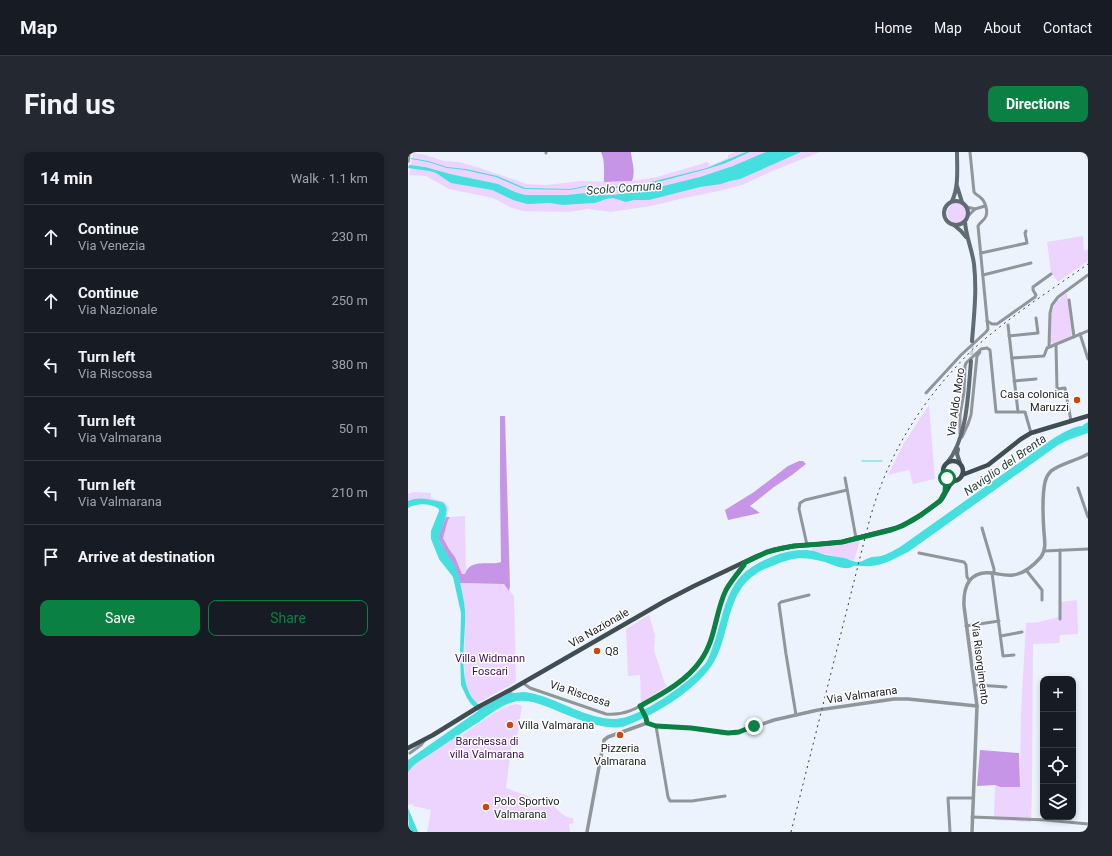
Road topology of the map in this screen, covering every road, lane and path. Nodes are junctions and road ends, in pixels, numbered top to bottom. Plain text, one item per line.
1 (957, 152) edge
2 (970, 152) edge
3 (409, 154) edge
4 (408, 160) edge
5 (957, 186) junction
6 (952, 201) junction
7 (962, 202) junction
8 (985, 206) junction
9 (967, 207) junction
10 (975, 209) junction
11 (969, 215) junction
12 (965, 222) junction
13 (954, 225) junction
14 (1026, 231) dead end
15 (967, 239) junction
16 (981, 253) junction
17 (1031, 264) dead end
18 (1051, 274) dead end
19 (983, 275) junction
20 (1088, 275) edge
21 (1069, 300) dead end
22 (1036, 318) dead end
23 (987, 321) junction
24 (1008, 325) dead end
25 (1088, 331) edge
26 (1080, 334) junction
27 (1009, 336) junction
28 (1074, 337) junction
29 (972, 341) tunnel mouth
30 (1056, 345) junction
31 (984, 348) junction
32 (1049, 348) junction
33 (1012, 358) junction
34 (1088, 359) edge
35 (971, 361) tunnel mouth
36 (1036, 379) dead end
37 (1014, 381) junction
38 (926, 393) dead end
39 (1018, 412) junction
40 (1088, 417) edge
41 (1070, 421) junction
42 (1031, 433) junction
43 (959, 442) junction
44 (1088, 454) edge
45 (997, 458) junction
46 (948, 463) junction
47 (960, 464) junction
48 (962, 475) junction
49 (946, 477) junction
50 (845, 478) dead end
51 (954, 481) junction
52 (1078, 488) dead end
53 (847, 490) junction
54 (945, 492) junction
55 (1088, 517) edge
56 (982, 528) dead end
57 (856, 538) junction
58 (807, 545) junction
59 (1088, 549) edge
60 (1060, 550) junction
61 (1044, 551) junction
62 (919, 553) dead end
63 (744, 563) junction
64 (1026, 570) junction
65 (993, 573) junction
66 (970, 580) junction
67 (810, 595) dead end
68 (1042, 600) dead end
69 (1060, 619) dead end
70 (999, 621) junction
71 (966, 626) junction
72 (1022, 632) dead end
73 (1001, 636) junction
74 (1014, 654) dead end
75 (522, 683) junction
76 (975, 686) junction
77 (1006, 687) dead end
78 (977, 706) junction
79 (641, 707) junction
80 (796, 715) junction
81 (647, 723) junction
82 (656, 726) junction
83 (409, 750) edge
84 (725, 796) dead end
85 (973, 798) junction
86 (972, 817) junction
87 (1040, 819) edge
88 (1052, 820) edge
89 (1065, 822) joint
90 (1088, 824) edge
91 (587, 832) edge
92 (950, 832) edge
93 (972, 832) edge

1 - 5 main road
2 - 8 street
3 - 4 street
5 - 6 main road
5 - 7 main road
6 - 7 main road
6 - 13 main road
7 - 9 main road
8 - 10 street
8 - 16 street
9 - 10 street
9 - 11 main road
10 - 11 street
11 - 12 main road
12 - 13 main road
12 - 15 main road
13 - 15 main road
14 - 16 street
15 - 29 main road
16 - 19 street
17 - 19 street
18 - 23 street
19 - 23 street
20 - 32 street
21 - 28 street
22 - 27 street
23 - 38 street
24 - 27 street
25 - 26 street
26 - 28 street
26 - 34 street
27 - 33 street
28 - 30 street
30 - 32 street
30 - 41 street
31 - 39 street
31 - 43 street
31 - 43 street
32 - 33 street
33 - 37 street
35 - 43 main road, Via Aldo Moro
36 - 37 street
37 - 39 street
39 - 42 street
40 - 41 main road
41 - 42 main road
42 - 45 main road
43 - 46 main road, Via Aldo Moro
43 - 47 main road, Via Aldo Moro
44 - 61 street
45 - 47 main road
45 - 48 main road
46 - 47 main road
46 - 49 main road
47 - 48 main road
48 - 51 main road
49 - 51 main road
49 - 54 main road
50 - 53 street
51 - 54 main road, Via Nazionale
52 - 55 street
53 - 57 street
53 - 58 street
54 - 57 main road, Via Nazionale
56 - 65 street
57 - 58 main road, Via Nazionale
58 - 63 main road, Via Nazionale
59 - 60 street
60 - 61 street
60 - 69 street
61 - 64 street
62 - 66 street
63 - 75 main road, Via Nazionale
63 - 79 street, Via Riscossa
64 - 65 street
64 - 68 street
65 - 66 street
65 - 70 street
66 - 71 street, Via Risorgimento
67 - 80 street
70 - 71 street
70 - 73 street
71 - 76 street, Via Risorgimento
72 - 73 street
73 - 74 street
75 - 79 street, Via Riscossa
75 - 83 main road, Via Nazionale
76 - 77 street
76 - 78 street, Via Risorgimento
78 - 80 street, Via Valmarana
78 - 85 street, Via Risorgimento
79 - 81 street
80 - 82 street, Via Valmarana
81 - 82 street, Via Valmarana
81 - 91 street
82 - 84 street
85 - 86 street, Via Risorgimento
85 - 92 street
86 - 87 street
86 - 93 street, Via Risorgimento
88 - 89 street
89 - 90 street

